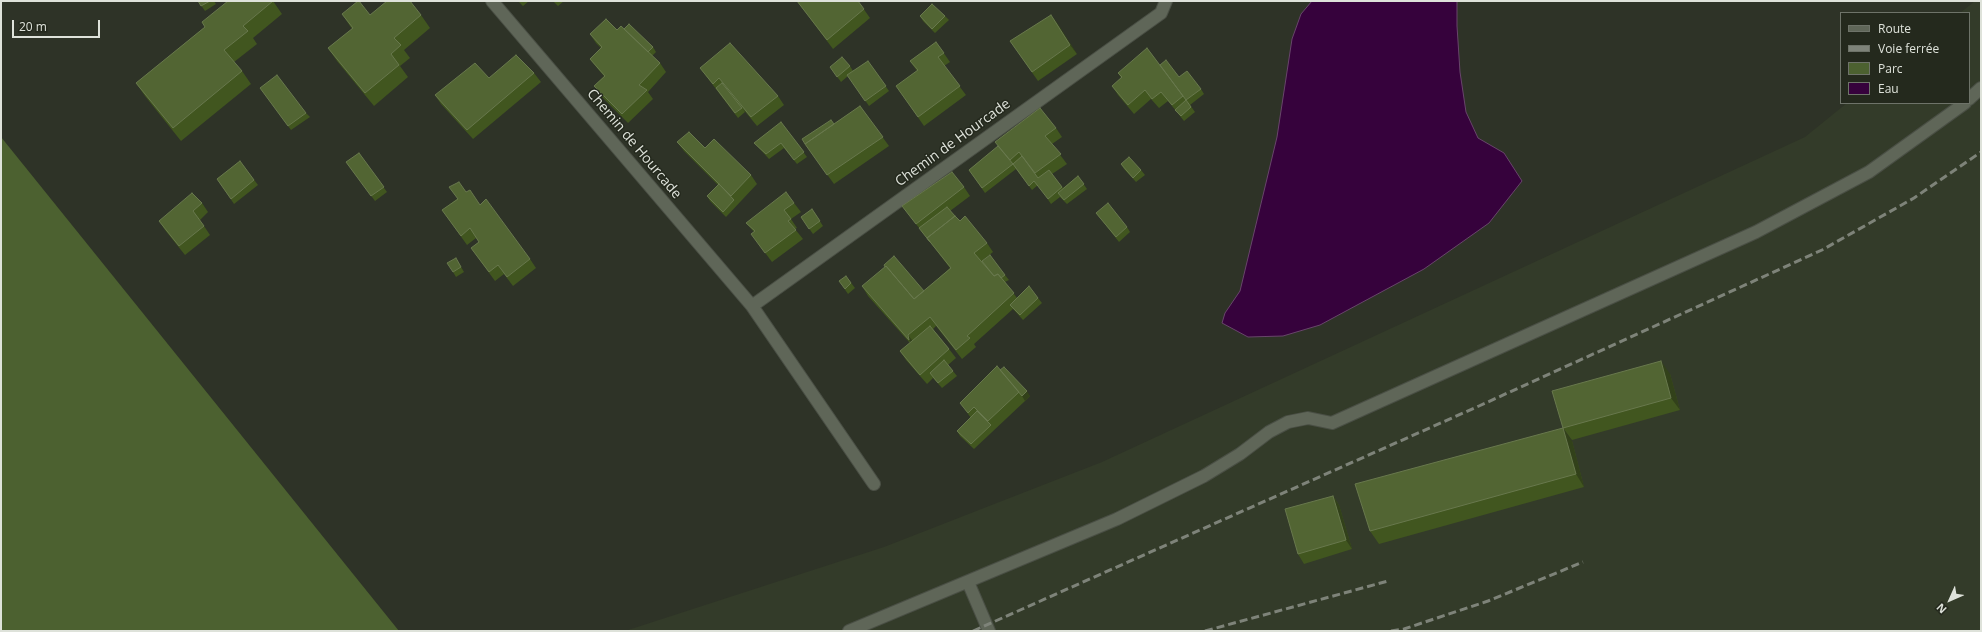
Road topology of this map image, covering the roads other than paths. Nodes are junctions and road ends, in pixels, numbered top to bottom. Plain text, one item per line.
1 (492, 1) edge
2 (1166, 1) edge
3 (1981, 88) edge
4 (1970, 98) edge
5 (1964, 104) edge
6 (752, 306) junction
7 (874, 484) dead end
8 (968, 582) junction
9 (849, 631) edge
10 (990, 631) edge

1 - 6 street, Chemin de Hourcade
2 - 6 street, Chemin de Hourcade
3 - 4 street
5 - 8 street
6 - 7 street, Chemin de Hourcade
8 - 9 street
8 - 10 street

